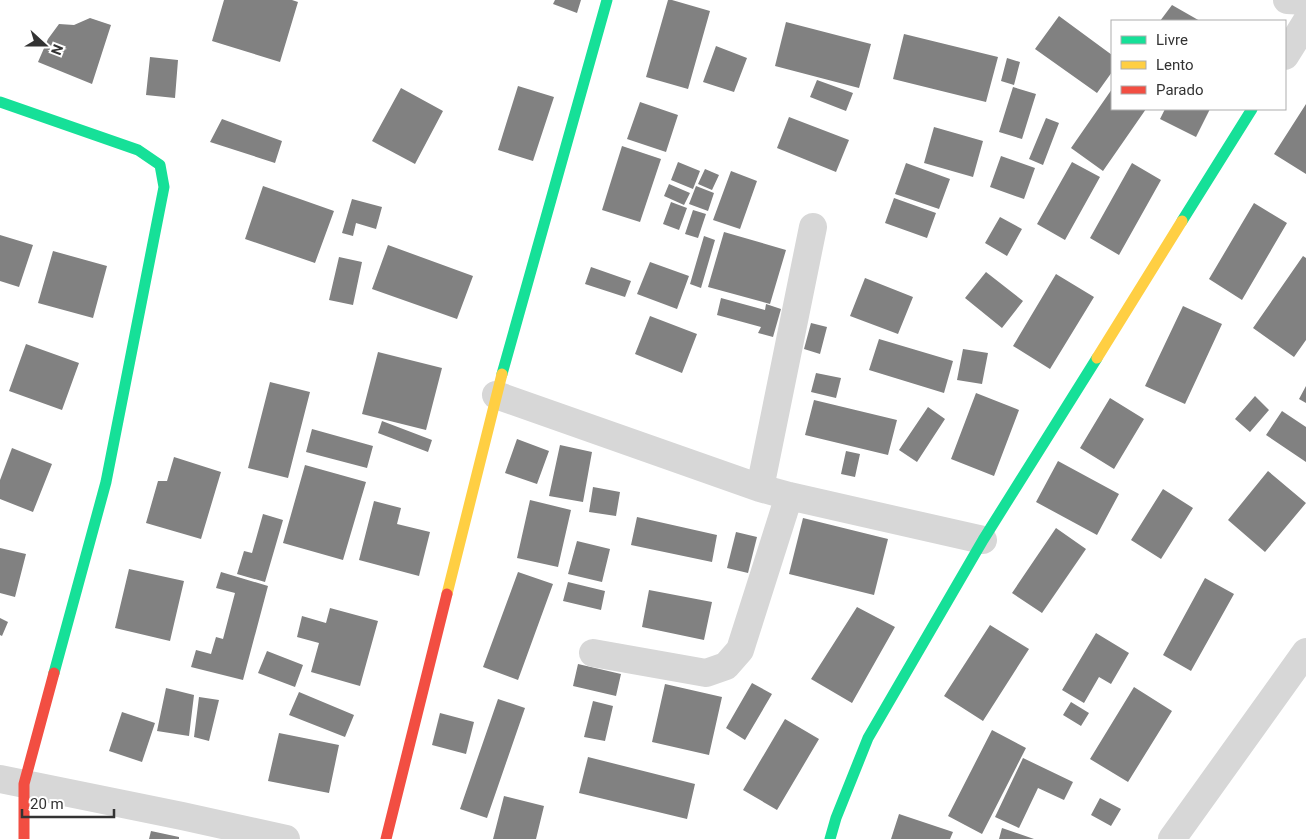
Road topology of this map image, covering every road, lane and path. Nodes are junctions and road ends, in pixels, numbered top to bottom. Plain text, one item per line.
1 (607, 0) edge
2 (1287, 0) edge
3 (1306, 1) edge
4 (1306, 22) edge
5 (1286, 54) edge
6 (0, 102) edge
7 (1251, 110) edge
8 (813, 227) dead end
9 (496, 396) junction
10 (760, 488) junction
11 (789, 496) junction
12 (983, 540) junction
13 (1306, 652) edge
14 (592, 653) dead end
15 (12, 782) edge
16 (24, 839) edge
17 (286, 839) edge
18 (386, 839) edge
19 (830, 839) edge
20 (1172, 839) edge

1 - 9 street
2 - 3 street
4 - 5 street
6 - 15 street
7 - 12 street
8 - 10 street
9 - 10 street
9 - 18 street
10 - 11 street
11 - 12 street
11 - 14 street
12 - 19 street
13 - 20 street
15 - 16 street
15 - 17 street

